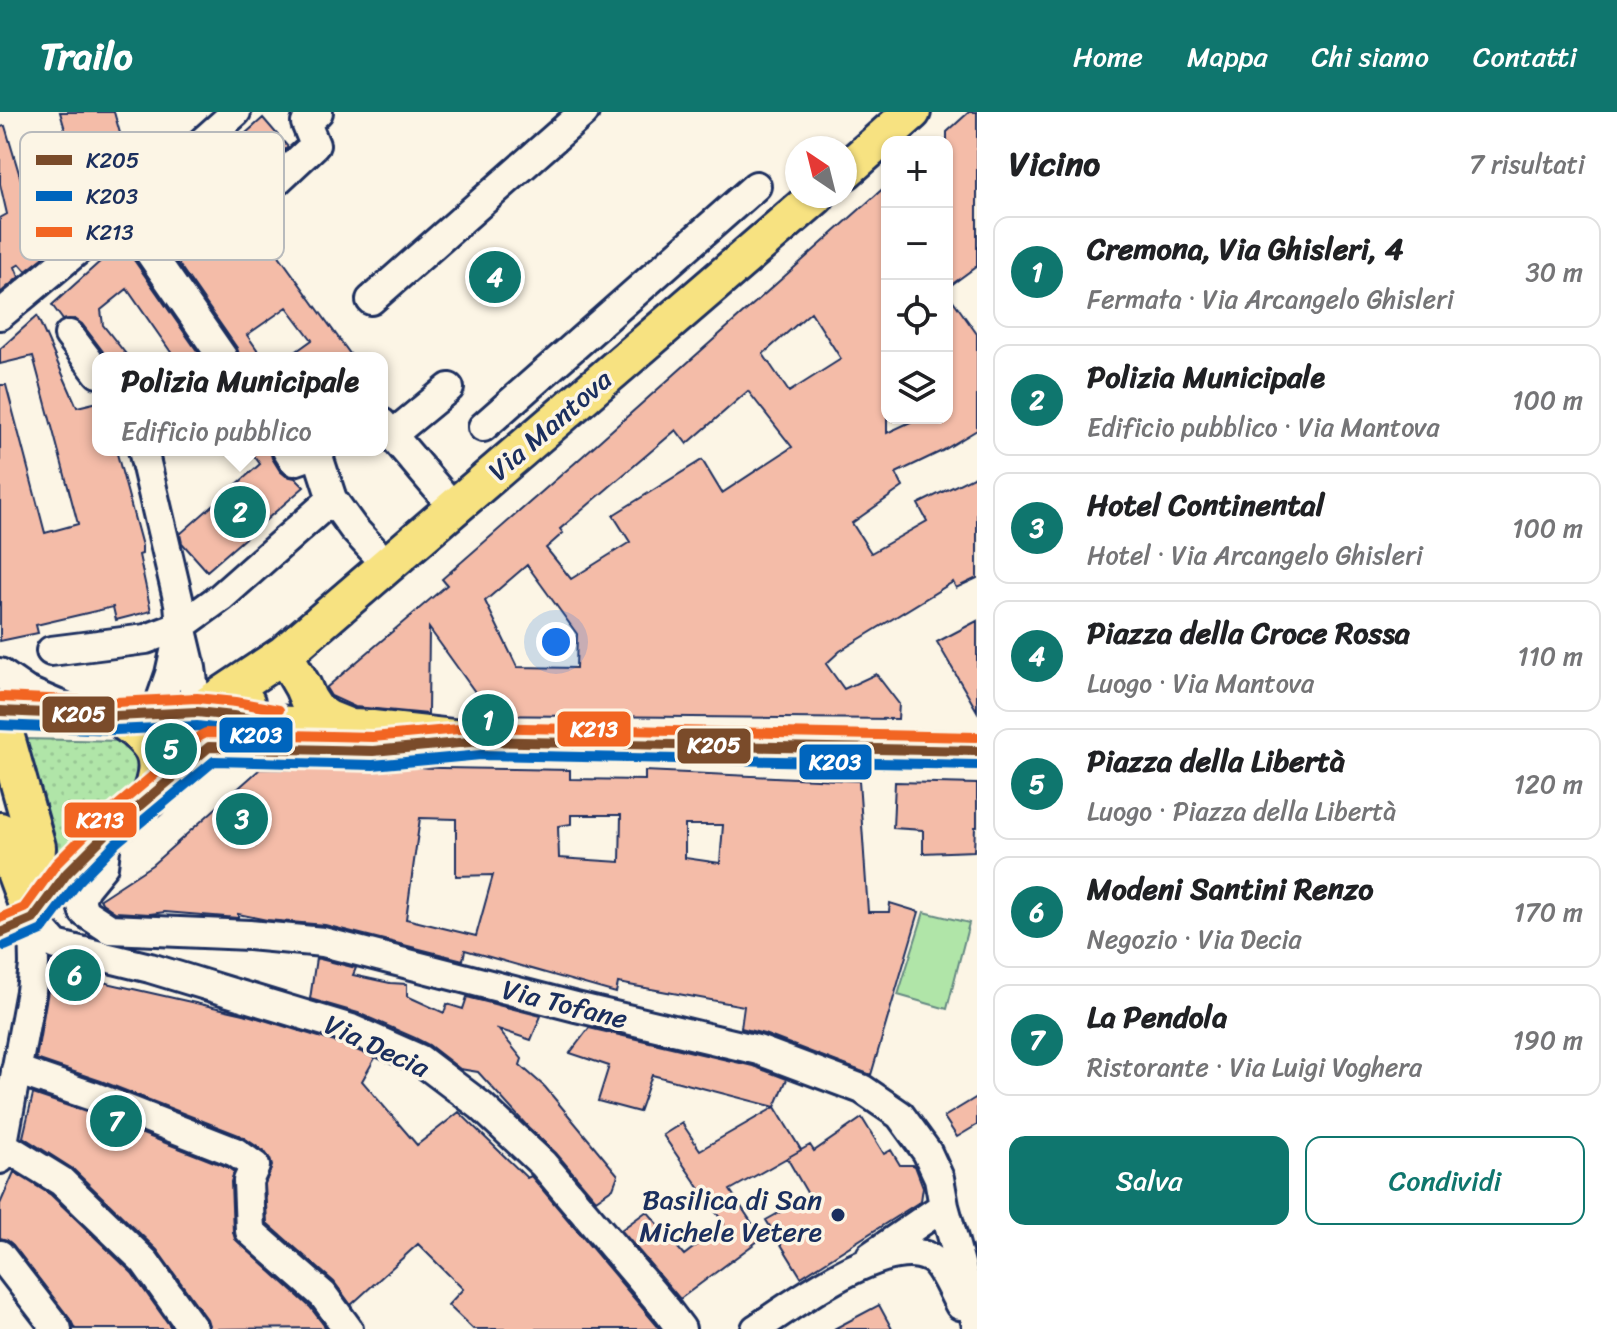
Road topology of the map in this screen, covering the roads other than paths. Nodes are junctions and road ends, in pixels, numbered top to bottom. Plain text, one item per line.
1 (236, 112) edge
2 (318, 112) edge
3 (584, 112) edge
4 (912, 112) edge
5 (214, 132) edge
6 (857, 160) edge
7 (284, 174) edge
8 (756, 186) dead end
9 (802, 208) edge
10 (710, 227) junction
11 (66, 260) edge
12 (155, 260) edge
13 (740, 262) junction
14 (371, 300) dead end
15 (620, 307) junction
16 (0, 315) edge
17 (69, 335) dead end
18 (649, 340) junction
19 (219, 352) edge
20 (92, 365) edge
21 (449, 388) dead end
22 (483, 427) dead end
23 (388, 428) edge
24 (388, 430) edge
25 (144, 456) edge
26 (291, 456) edge
27 (308, 456) edge
28 (320, 456) edge
29 (332, 499) junction
30 (454, 508) junction
31 (387, 565) junction
32 (181, 626) junction
33 (51, 651) dead end
34 (270, 663) junction
35 (0, 673) edge
36 (197, 712) junction
37 (0, 713) edge
38 (156, 714) junction
39 (79, 715) junction
40 (116, 716) junction
41 (233, 716) junction
42 (350, 727) junction
43 (480, 741) junction
44 (209, 747) junction
45 (977, 751) edge
46 (148, 800) junction
47 (0, 831) edge
48 (107, 833) junction
49 (33, 919) junction
50 (157, 932) junction
51 (0, 933) edge
52 (150, 968) junction
53 (16, 1070) junction
54 (2, 1152) edge
55 (944, 1206) junction
56 (0, 1255) edge
57 (857, 1266) junction
58 (975, 1327) edge
59 (57, 1329) edge
60 (193, 1329) edge
61 (348, 1329) edge
62 (681, 1329) edge
63 (756, 1329) edge

1 - 5 street
2 - 7 street
3 - 14 street
4 - 6 main road
8 - 10 street
9 - 13 main road, Via Mantova
10 - 13 street
10 - 15 street
11 - 16 street
12 - 19 street
13 - 18 main road, Via Mantova
15 - 18 street
15 - 22 street
17 - 20 street
18 - 30 main road, Via Mantova
21 - 23 street
24 - 30 street
25 - 32 street
26 - 27 street
28 - 29 street
29 - 31 street
29 - 32 street
30 - 31 main road, Via Mantova
31 - 34 main road, Via Mantova
32 - 33 street
32 - 36 street
32 - 38 street
34 - 36 main road
34 - 41 main road, Via Mantova
34 - 42 main road
35 - 39 street
36 - 38 main road
36 - 41 main road
37 - 39 main road
37 - 49 main road
38 - 40 main road
39 - 40 main road
40 - 46 main road
41 - 42 main road
41 - 44 main road, Via Mantova
42 - 43 main road
43 - 44 main road
43 - 45 main road
44 - 46 main road, Via Mantova
46 - 48 main road, Via Mantova
47 - 49 main road
48 - 49 main road, Via Mantova
48 - 50 street, Via Tofane
49 - 51 main road
49 - 52 street, Via Decia
49 - 53 street
50 - 52 street
50 - 55 street, Via Tofane
52 - 62 street, Via Decia
53 - 54 street
53 - 61 street
54 - 60 street
55 - 57 street
55 - 58 street, Via Tofane
56 - 59 street
57 - 58 street
57 - 63 street

